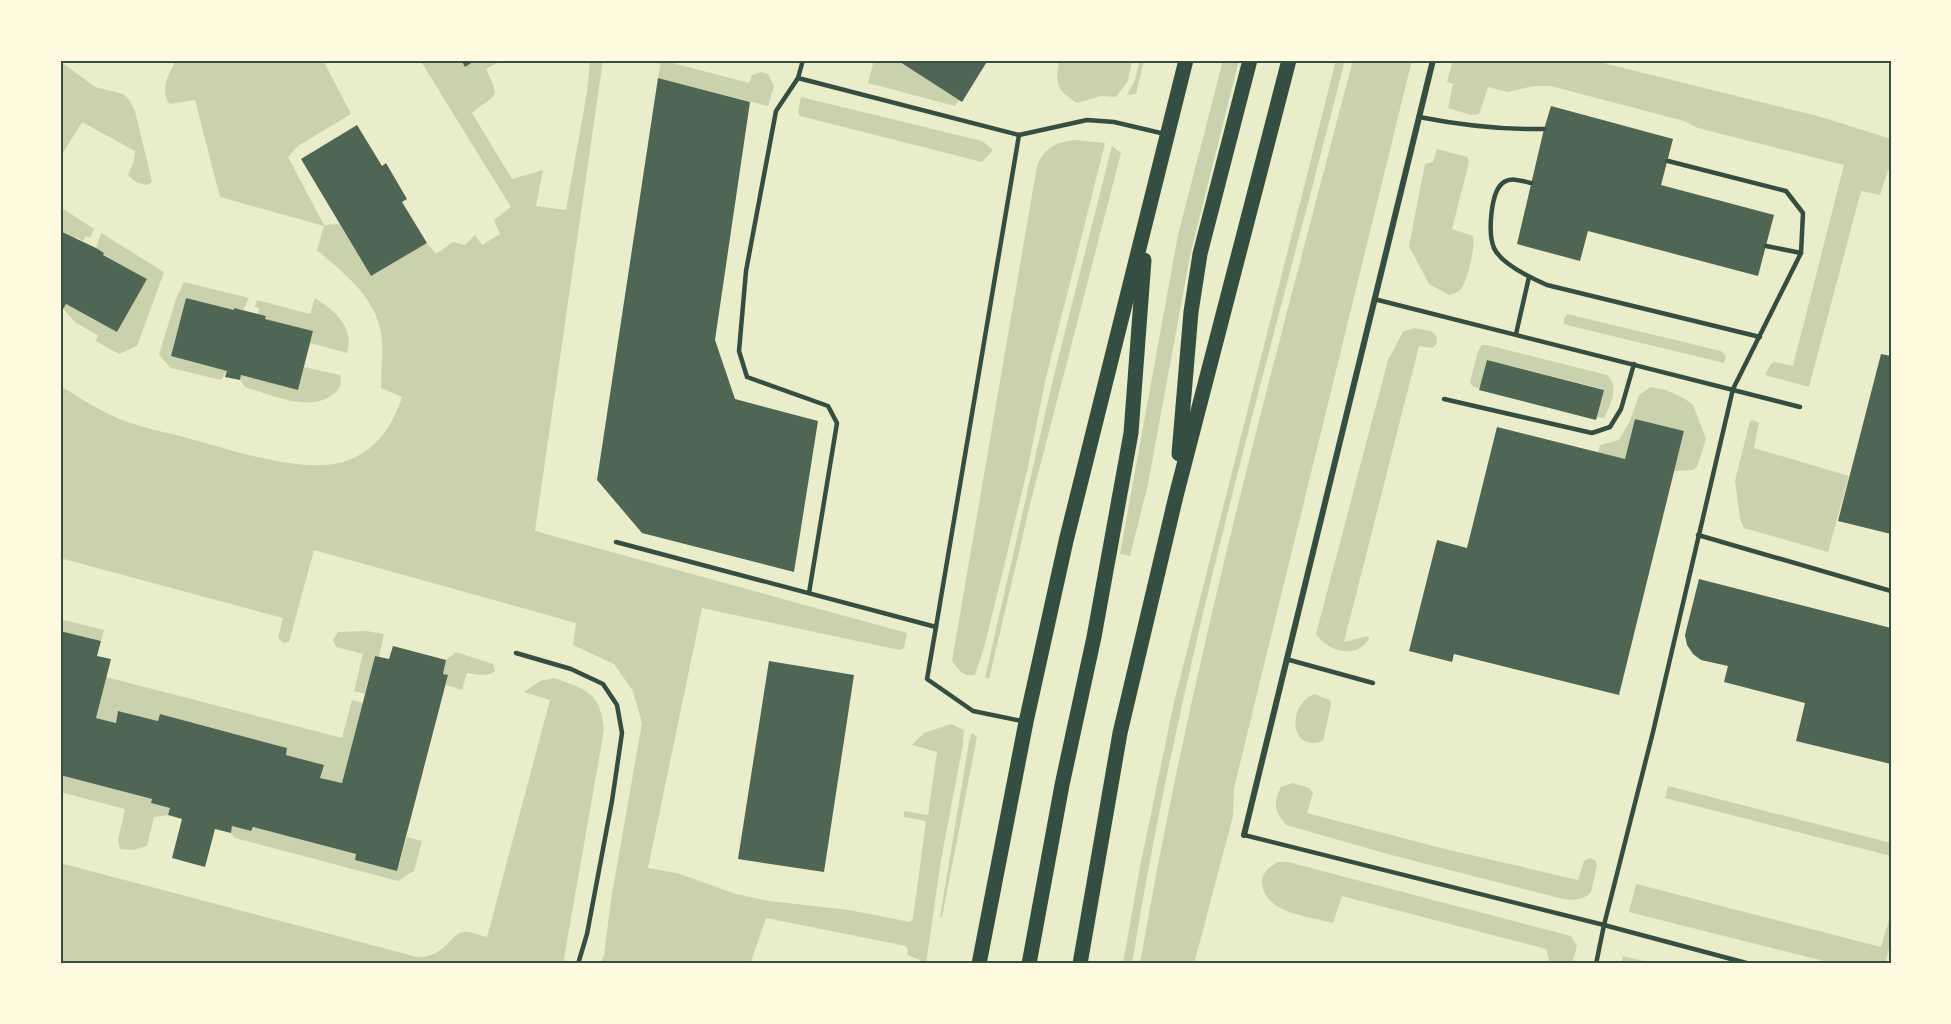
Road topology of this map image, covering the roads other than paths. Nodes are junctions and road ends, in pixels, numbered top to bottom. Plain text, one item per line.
1 (803, 60) edge
2 (1186, 60) edge
3 (1250, 60) edge
4 (1289, 60) edge
5 (1433, 60) edge
6 (798, 78) junction
7 (1419, 117) junction
8 (1544, 129) dead end
9 (1168, 134) junction
10 (1019, 135) junction
11 (1668, 161) dead end
12 (1531, 183) dead end
13 (1147, 218) junction
14 (1766, 246) dead end
15 (1801, 253) junction
16 (1529, 277) junction
17 (1374, 299) junction
18 (1516, 334) junction
19 (1760, 337) junction
20 (1634, 364) junction
21 (1733, 389) junction
22 (1444, 399) dead end
23 (1800, 407) dead end
24 (1176, 496) junction
25 (1698, 535) junction
26 (616, 542) dead end
27 (1891, 591) edge
28 (809, 593) junction
29 (936, 627) junction
30 (516, 653) dead end
31 (1286, 658) junction
32 (1372, 683) dead end
33 (1026, 722) junction
34 (1244, 835) joint
35 (1604, 925) junction
36 (578, 964) edge
37 (979, 964) edge
38 (1029, 964) edge
39 (1080, 964) edge
40 (1596, 964) edge
41 (1750, 964) edge

1 - 6 lane
2 - 9 main road
3 - 24 main road
4 - 24 main road
5 - 7 street
6 - 10 lane
6 - 28 lane
7 - 8 lane
7 - 17 street
9 - 10 lane
9 - 13 main road
10 - 29 lane
11 - 15 lane
12 - 16 lane
13 - 33 main road
13 - 38 main road
14 - 15 lane
15 - 19 lane
16 - 18 lane
16 - 19 lane
17 - 18 lane
17 - 31 street
18 - 20 lane
19 - 21 lane
20 - 21 lane
20 - 22 lane
21 - 23 lane
21 - 25 lane
24 - 39 main road
25 - 27 lane
25 - 35 lane
26 - 28 lane
28 - 29 lane
29 - 33 lane
30 - 36 lane
31 - 32 lane
31 - 34 street
33 - 37 main road
34 - 35 lane
35 - 40 lane
35 - 41 lane

